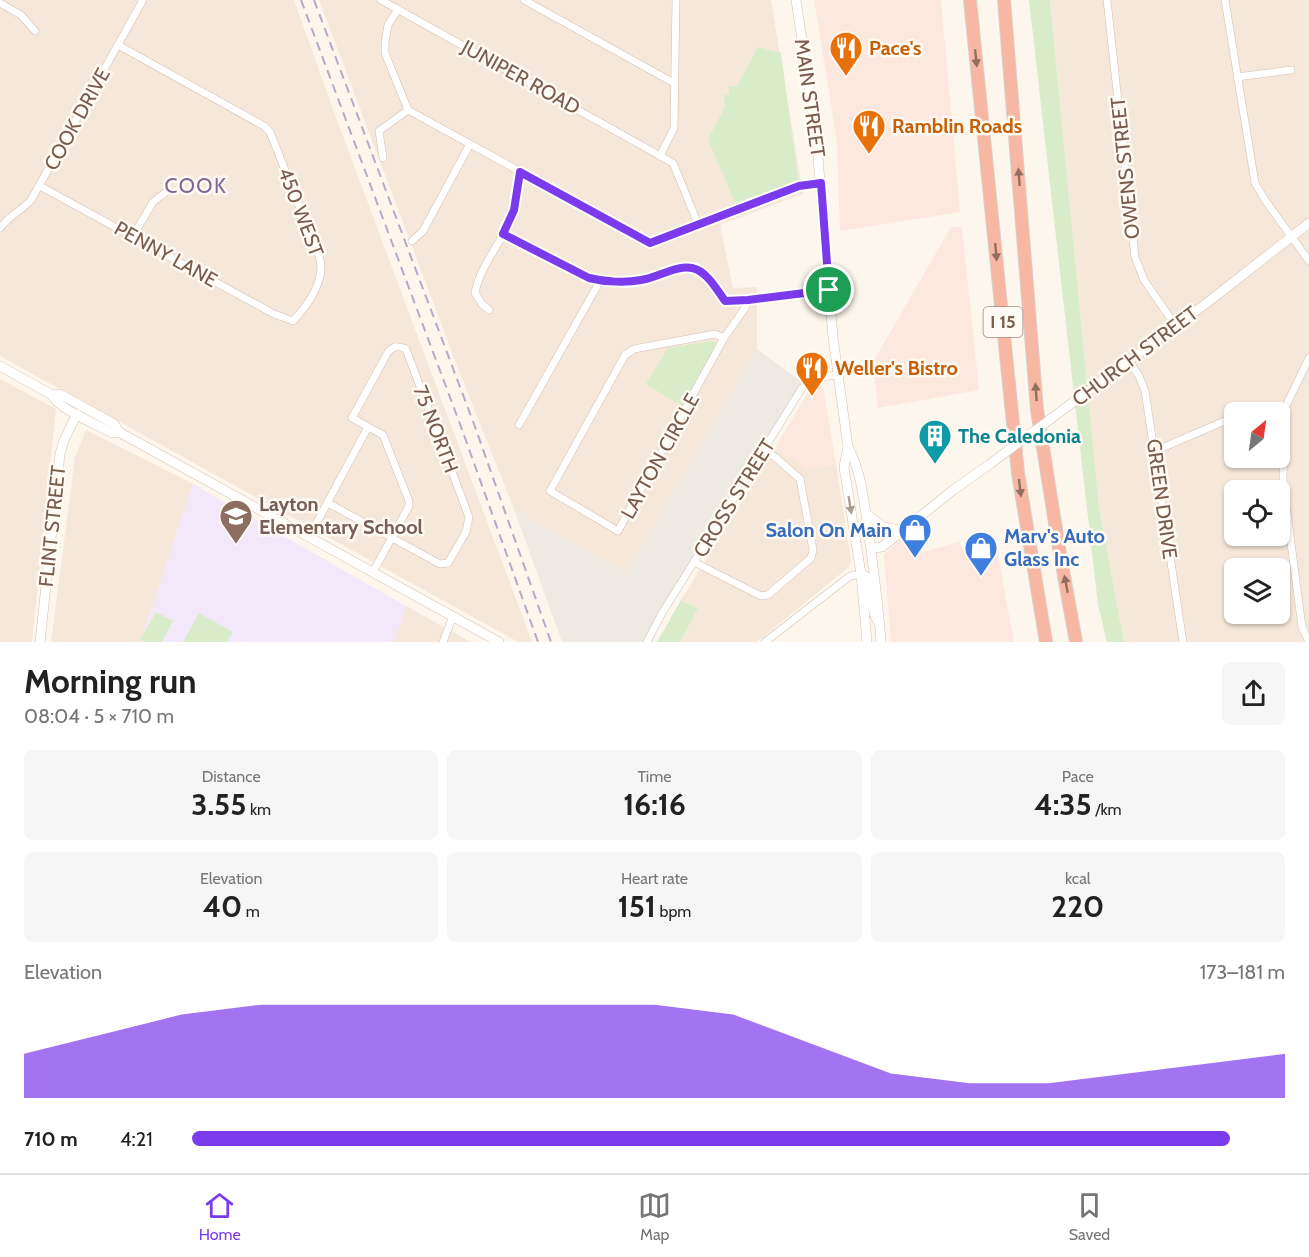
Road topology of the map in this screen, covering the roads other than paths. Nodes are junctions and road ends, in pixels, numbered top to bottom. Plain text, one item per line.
1 (143, 0) edge
2 (381, 0) edge
3 (524, 0) edge
4 (796, 0) edge
5 (970, 0) edge
6 (1004, 0) edge
7 (1107, 0) edge
8 (1225, 0) edge
9 (673, 1) edge
10 (0, 3) edge
11 (398, 9) junction
12 (35, 31) dead end
13 (118, 45) junction
14 (1291, 70) dead end
15 (1238, 77) junction
16 (674, 83) junction
17 (408, 110) junction
18 (470, 144) junction
19 (660, 156) junction
20 (383, 158) dead end
21 (520, 172) junction
22 (821, 183) junction
23 (40, 186) junction
24 (166, 192) dead end
25 (1309, 223) edge
26 (698, 224) junction
27 (0, 228) edge
28 (503, 234) junction
29 (133, 236) junction
30 (1292, 237) junction
31 (412, 242) dead end
32 (1309, 261) edge
33 (600, 281) junction
34 (829, 290) junction
35 (748, 300) junction
36 (489, 310) dead end
37 (293, 321) joint
38 (1175, 325) junction
39 (724, 338) junction
40 (1309, 358) edge
41 (1129, 360) junction
42 (0, 366) edge
43 (838, 375) junction
44 (54, 395) junction
45 (1288, 402) edge
46 (77, 414) junction
47 (1224, 421) edge
48 (519, 425) dead end
49 (368, 427) junction
50 (118, 430) junction
51 (848, 447) junction
52 (763, 450) junction
53 (1155, 451) junction
54 (1283, 468) edge
55 (328, 503) junction
56 (866, 514) junction
57 (904, 531) junction
58 (309, 537) junction
59 (393, 537) junction
60 (872, 548) junction
61 (694, 561) junction
62 (374, 572) junction
63 (861, 574) junction
64 (453, 616) junction
65 (880, 628) junction
66 (40, 642) edge
67 (443, 642) edge
68 (499, 642) edge
69 (647, 642) edge
70 (765, 642) edge
71 (867, 642) edge
72 (881, 642) edge
73 (1047, 642) edge
74 (1076, 642) edge
75 (1183, 642) edge
76 (1309, 642) edge

1 - 13 street, COOK DRIVE
2 - 11 street, JUNIPER ROAD
3 - 16 street
4 - 22 main road, MAIN STREET
5 -> 73 highway, I 15
74 -> 6 highway, I 15
7 - 38 street, OWENS STREET
8 - 15 street
9 - 16 street
10 - 12 street
11 - 17 street
11 - 19 street, JUNIPER ROAD
13 - 23 street, COOK DRIVE
13 - 37 street, 450 WEST
14 - 15 street
15 - 30 street
16 - 19 street
17 - 18 street
17 - 20 street
18 - 21 street
18 - 31 street
19 - 26 street, JUNIPER ROAD
21 - 26 street
21 - 28 street
22 - 26 street
22 - 34 main road, MAIN STREET
23 - 27 street, COOK DRIVE
23 - 29 street, PENNY LANE
24 - 29 street
25 - 30 main road, CHURCH STREET
28 - 33 street
28 - 36 street
29 - 37 street, PENNY LANE
30 - 32 street
30 - 38 main road, CHURCH STREET
33 - 35 street
33 - 48 street
34 - 35 street
34 - 43 main road, MAIN STREET
35 - 39 street, LAYTON CIRCLE
38 - 41 main road, CHURCH STREET
39 - 39 street, LAYTON CIRCLE
40 - 45 street
41 - 53 street, GREEN DRIVE
41 - 57 main road, CHURCH STREET, bridge
42 - 44 main road
43 - 51 main road, MAIN STREET
43 - 52 street, CROSS STREET
44 - 46 main road
44 - 50 main road
46 - 50 main road
46 - 66 main road, FLINT STREET
47 - 53 street
49 - 55 street
49 - 59 street
49 - 59 street, 75 NORTH
50 - 58 main road
51 - 56 main road, MAIN STREET
51 -> 63 main road, MAIN STREET
52 - 61 street, CROSS STREET
52 - 61 street
53 - 75 street, GREEN DRIVE
54 - 76 street
55 - 58 street
55 - 59 street
56 - 57 main road
56 - 60 main road, MAIN STREET
57 - 60 main road, CHURCH STREET
58 - 62 main road
59 - 62 street
60 - 65 main road, MAIN STREET
61 - 69 street, CROSS STREET
62 - 64 main road
63 - 65 main road
63 - 70 street
63 - 71 main road, MAIN STREET
64 - 67 street
64 - 68 main road
65 - 72 main road, MAIN STREET

